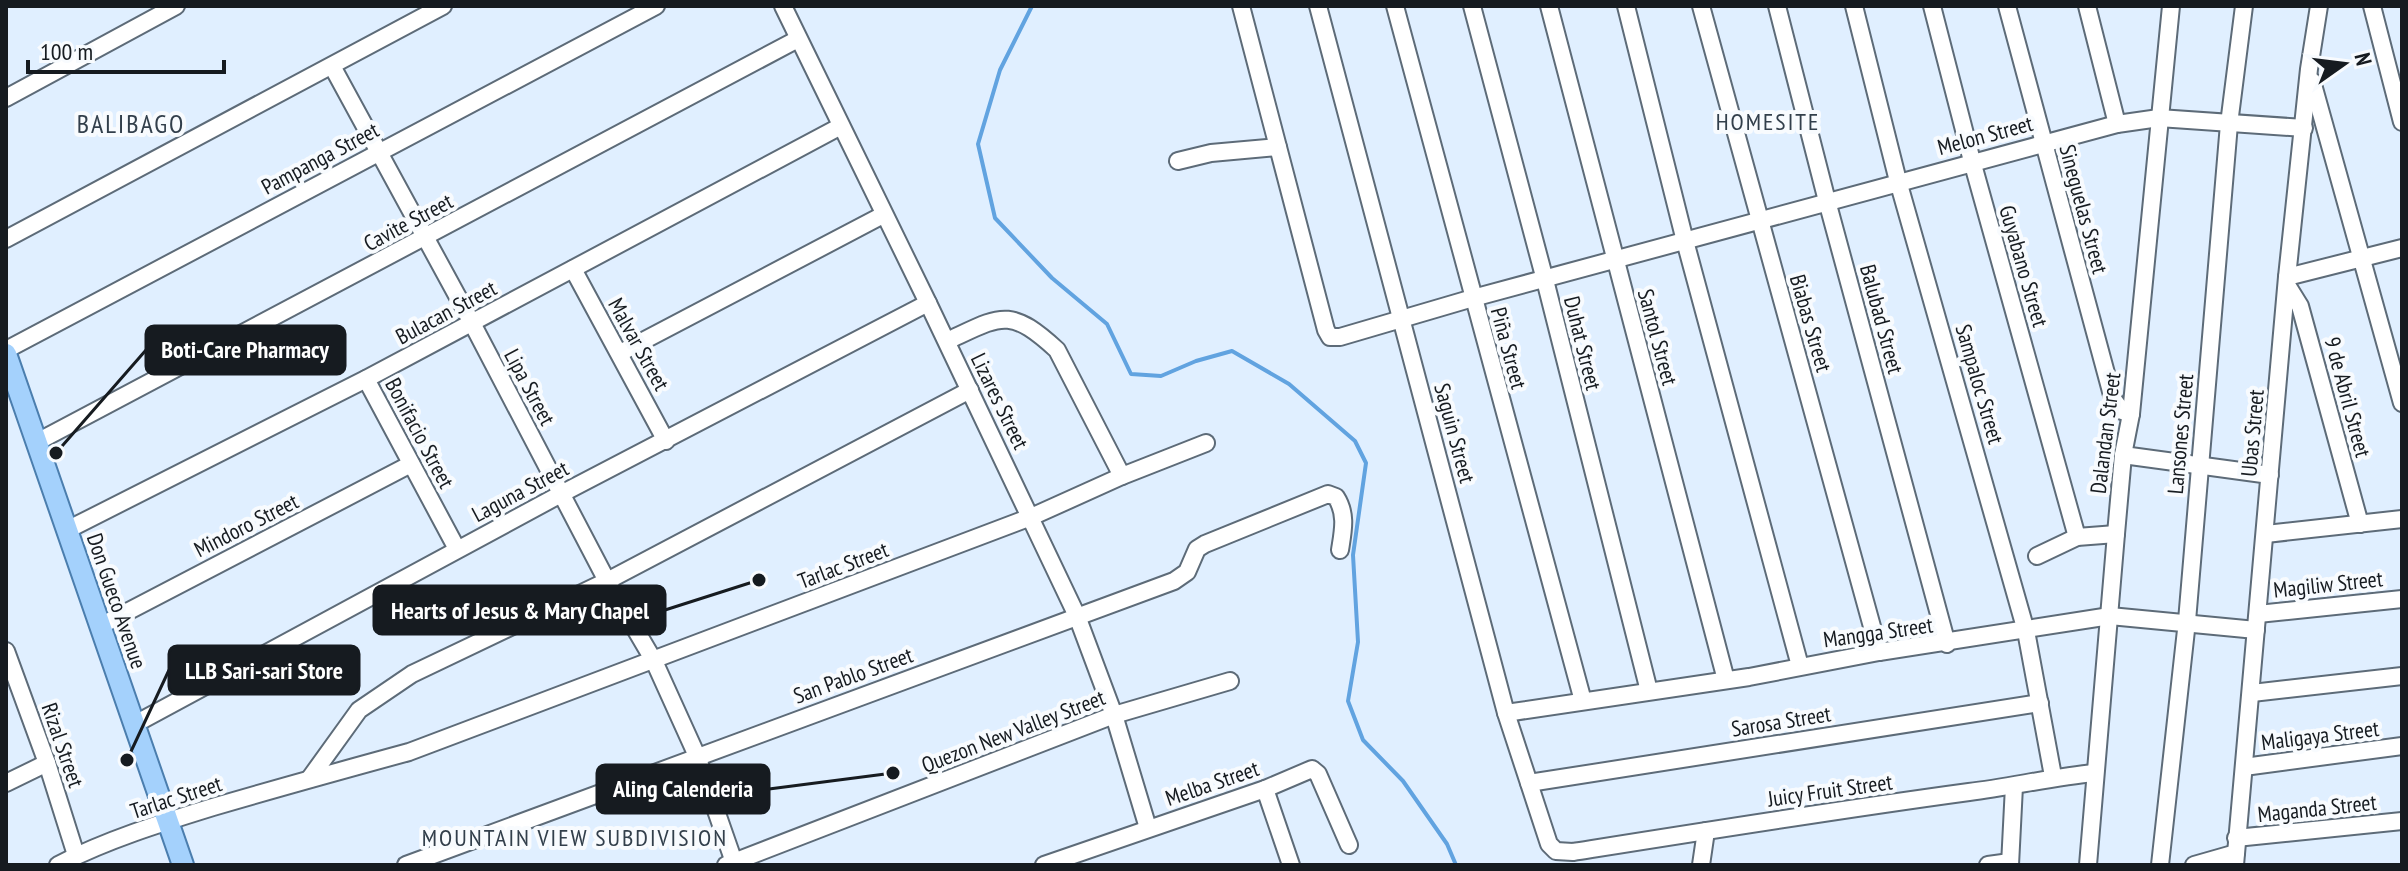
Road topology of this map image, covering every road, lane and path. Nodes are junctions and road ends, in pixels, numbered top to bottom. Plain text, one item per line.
1 (176, 6) edge
2 (656, 6) edge
3 (783, 6) edge
4 (1241, 6) edge
5 (1318, 6) edge
6 (1395, 6) edge
7 (1472, 6) edge
8 (1549, 6) edge
9 (1626, 6) edge
10 (1701, 6) edge
11 (1777, 6) edge
12 (1854, 6) edge
13 (1932, 6) edge
14 (2007, 6) edge
15 (2087, 6) edge
16 (2095, 6) edge
17 (2171, 6) edge
18 (2244, 6) edge
19 (2319, 6) edge
20 (2372, 6) edge
21 (435, 8) edge
22 (2092, 24) junction
23 (798, 39) junction
24 (332, 66) junction
25 (2309, 69) junction
26 (6, 98) edge
27 (2159, 118) junction
28 (2402, 122) edge
29 (2117, 124) junction
30 (2229, 124) junction
31 (841, 126) junction
32 (2304, 128) junction
33 (2043, 142) junction
34 (1278, 147) junction
35 (379, 152) junction
36 (1178, 161) dead end
37 (1972, 161) junction
38 (1898, 181) junction
39 (1827, 201) junction
40 (883, 215) junction
41 (1759, 220) junction
42 (425, 238) junction
43 (6, 239) edge
44 (1685, 241) junction
45 (2402, 248) edge
46 (2360, 258) junction
47 (1615, 260) junction
48 (573, 269) junction
49 (1545, 280) junction
50 (2287, 281) junction
51 (1473, 298) junction
52 (928, 303) junction
53 (1402, 319) junction
54 (472, 323) junction
55 (947, 341) junction
56 (6, 352) edge
57 (620, 353) junction
58 (366, 379) junction
59 (970, 390) junction
60 (2402, 403) edge
61 (2131, 414) junction
62 (666, 441) junction
63 (37, 442) junction
64 (1206, 443) dead end
65 (2123, 455) junction
66 (411, 464) junction
67 (2199, 467) junction
68 (2270, 475) junction
69 (1122, 476) junction
70 (561, 494) junction
71 (1031, 517) junction
72 (2402, 519) edge
73 (2360, 524) junction
74 (67, 530) junction
75 (2116, 534) junction
76 (2266, 534) junction
77 (2077, 537) junction
78 (457, 549) junction
79 (1340, 550) dead end
80 (2037, 556) dead end
81 (607, 581) junction
82 (2402, 599) edge
83 (1077, 616) junction
84 (2110, 616) junction
85 (2187, 621) junction
86 (2257, 622) junction
87 (100, 626) junction
88 (2026, 631) junction
89 (1947, 644) junction
90 (6, 651) edge
91 (1879, 652) junction
92 (654, 661) junction
93 (1800, 666) junction
94 (2402, 676) edge
95 (1726, 680) junction
96 (1230, 681) dead end
97 (1649, 691) junction
98 (2252, 693) junction
99 (1583, 701) junction
100 (2040, 703) junction
101 (1506, 713) junction
102 (1114, 715) junction
103 (135, 724) junction
104 (2402, 746) edge
105 (697, 756) junction
106 (47, 763) junction
107 (2244, 767) junction
108 (2095, 773) junction
109 (2053, 776) junction
110 (310, 778) junction
111 (6, 783) edge
112 (1529, 783) junction
113 (2014, 786) junction
114 (1265, 789) junction
115 (168, 821) junction
116 (2402, 821) edge
117 (1148, 828) junction
118 (1706, 831) junction
119 (1349, 845) dead end
120 (2236, 852) edge
121 (76, 855) junction
122 (1575, 858) edge
123 (732, 864) edge
124 (2010, 864) edge
125 (58, 865) edge
126 (183, 865) edge
127 (406, 865) edge
128 (1044, 865) edge
129 (1291, 865) edge
130 (1701, 865) edge
131 (1988, 865) edge
132 (2088, 865) edge
133 (2160, 865) edge
134 (2194, 865) edge

1 - 26 street
2 - 35 street, Pampanga Street
3 - 23 street, Lizares Street
4 - 34 street
5 - 53 street, Saguin Street
6 - 51 street, Piña Street
7 - 49 street, Duhat Street
8 - 47 street, Santol Street
9 - 44 street
10 - 41 street, Biabas Street
11 - 39 street, Balubad Street
12 - 38 street, Sampaloc Street
13 - 37 street, Guyabano Street
14 - 33 street, Sineguelas Street
15 - 22 street
16 - 22 street
17 - 27 street, Dalandan Street
18 - 30 street, Lansones Street
19 - 25 street, Ubas Street
20 - 28 street
21 - 24 street
22 - 29 street
23 - 31 street, Lizares Street
23 - 42 street, Cavite Street
24 - 35 street, Lipa Street
24 - 43 street
25 - 32 street, Ubas Street
25 - 46 street
27 - 29 street, Melon Street
27 - 30 street, Melon Street
27 - 61 street, Dalandan Street
29 - 33 street, Melon Street
30 - 32 street, Melon Street
30 - 67 street, Lansones Street
31 - 40 street, Lizares Street
31 - 48 street, Bulacan Street
32 - 50 street, Ubas Street
33 - 37 street, Melon Street
33 - 61 street, Sineguelas Street
34 - 36 street
34 - 53 street, Melon Street
35 - 42 street, Lipa Street
35 - 56 street, Pampanga Street
37 - 38 street, Melon Street
37 - 77 street, Guyabano Street
38 - 39 street, Melon Street
38 - 88 street, Sampaloc Street
39 - 41 street, Melon Street
39 - 89 street, Balubad Street
40 - 52 street, Lizares Street
40 - 57 street
41 - 44 street, Melon Street
41 - 91 street, Biabas Street
42 - 54 street, Lipa Street
42 - 63 street, Cavite Street
44 - 47 street, Melon Street
44 - 93 street
45 - 46 street
46 - 50 street
46 - 60 street
47 - 49 street, Melon Street
47 - 95 street, Santol Street
48 - 54 street, Bulacan Street
48 - 57 street, Malvar Street
49 - 51 street, Melon Street
49 - 97 street, Duhat Street
50 - 68 street, Ubas Street
50 - 73 street, 9 de Abril Street
51 - 53 street, Melon Street
51 - 99 street, Piña Street
52 - 55 street, Lizares Street
52 - 62 street, Laguna Street
53 - 101 street, Saguin Street
54 - 58 street, Bulacan Street
54 - 70 street, Lipa Street
55 - 59 street, Lizares Street
55 - 69 street
56 - 63 main road, Don Gueco Avenue
57 - 62 street, Malvar Street
58 - 66 street, Bonifacio Street
58 - 74 street, Bulacan Street
59 - 71 street, Lizares Street
59 - 81 street
61 - 65 street, Dalandan Street
62 - 70 street, Laguna Street
63 - 74 main road, Don Gueco Avenue
64 - 69 street, Tarlac Street
65 - 67 street
65 - 75 street, Dalandan Street
66 - 78 street, Bonifacio Street
66 - 87 street, Mindoro Street
67 - 68 street
67 - 85 street, Lansones Street
68 - 76 street, Ubas Street
69 - 71 street, Tarlac Street
70 - 78 street, Laguna Street
70 - 81 street, Lipa Street
71 - 83 street, Lizares Street
71 - 92 street, Tarlac Street
72 - 73 street
73 - 76 street
74 - 87 main road, Don Gueco Avenue
75 - 77 street
75 - 84 street, Dalandan Street
76 - 86 street, Ubas Street
77 - 80 street
78 - 103 street, Laguna Street
79 - 83 street, San Pablo Street
81 - 92 street, Lipa Street
81 - 110 street
82 - 86 street, Magiliw Street
83 - 102 street, Lizares Street
83 - 105 street, San Pablo Street
84 - 85 street, Mangga Street
84 - 88 street, Mangga Street
84 - 108 street, Dalandan Street
85 - 86 street, Mangga Street
85 - 133 street, Lansones Street
86 - 98 street, Ubas Street
87 - 103 main road, Don Gueco Avenue
88 - 89 street, Mangga Street
88 - 100 street, Sampaloc Street
89 - 91 street, Mangga Street
90 - 106 street, Rizal Street
91 - 93 street, Mangga Street
92 - 105 street, Lipa Street
92 - 110 street, Tarlac Street
93 - 95 street, Mangga Street
94 - 98 street
95 - 97 street, Mangga Street
96 - 102 street, Quezon New Valley Street
97 - 99 street, Mangga Street
98 - 107 street, Ubas Street
99 - 101 street, Mangga Street
100 - 109 street, Sampaloc Street
100 - 112 street, Sarosa Street
101 - 112 street, Saguin Street
102 - 117 street, Lizares Street
102 - 123 street, Quezon New Valley Street
103 - 115 main road, Don Gueco Avenue
104 - 107 street, Maligaya Street
105 - 123 street, Lipa Street
105 - 127 street, San Pablo Street
106 - 111 street
106 - 121 street, Rizal Street
107 - 120 street, Ubas Street
108 - 109 street, Juicy Fruit Street
108 - 132 street, Dalandan Street
109 - 113 street, Juicy Fruit Street
110 - 115 street, Tarlac Street
112 - 122 street, Saguin Street
113 - 118 street, Juicy Fruit Street
113 - 124 street
114 - 117 street, Melba Street
114 - 119 street, Melba Street
114 - 129 street
115 - 121 street, Tarlac Street
115 - 126 main road, Don Gueco Avenue
116 - 120 street, Maganda Street
117 - 128 street, Melba Street
118 - 122 street, Juicy Fruit Street
118 - 130 street
120 - 134 street, Maganda Street
121 - 125 street, Tarlac Street
124 - 131 street

